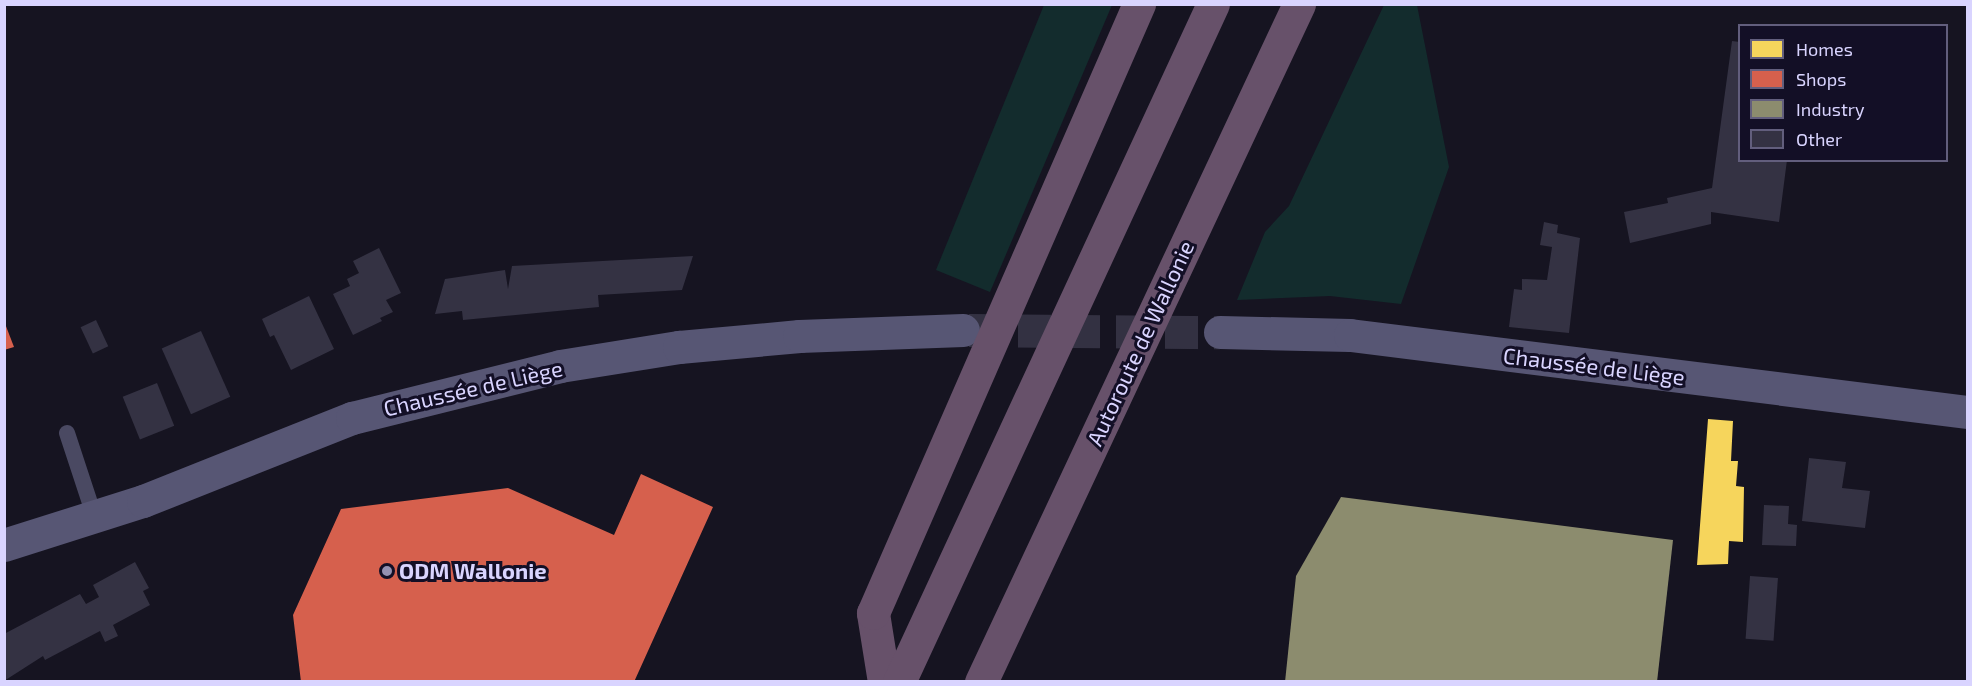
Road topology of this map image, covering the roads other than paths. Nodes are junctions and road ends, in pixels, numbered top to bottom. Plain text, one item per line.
1 (1139, 4) edge
2 (1213, 4) edge
3 (1299, 4) edge
4 (963, 330) tunnel mouth
5 (1220, 332) tunnel mouth
6 (1968, 412) edge
7 (67, 433) dead end
8 (95, 518) junction
9 (4, 545) edge
10 (884, 681) edge
11 (899, 681) edge
12 (981, 681) edge

1 - 10 highway
2 - 11 highway
3 - 12 highway, Autoroute de Wallonie
4 - 8 main road, Chaussée de Liège
5 - 6 main road, Chaussée de Liège
7 - 8 lane
8 - 9 main road, Chaussée de Liège

